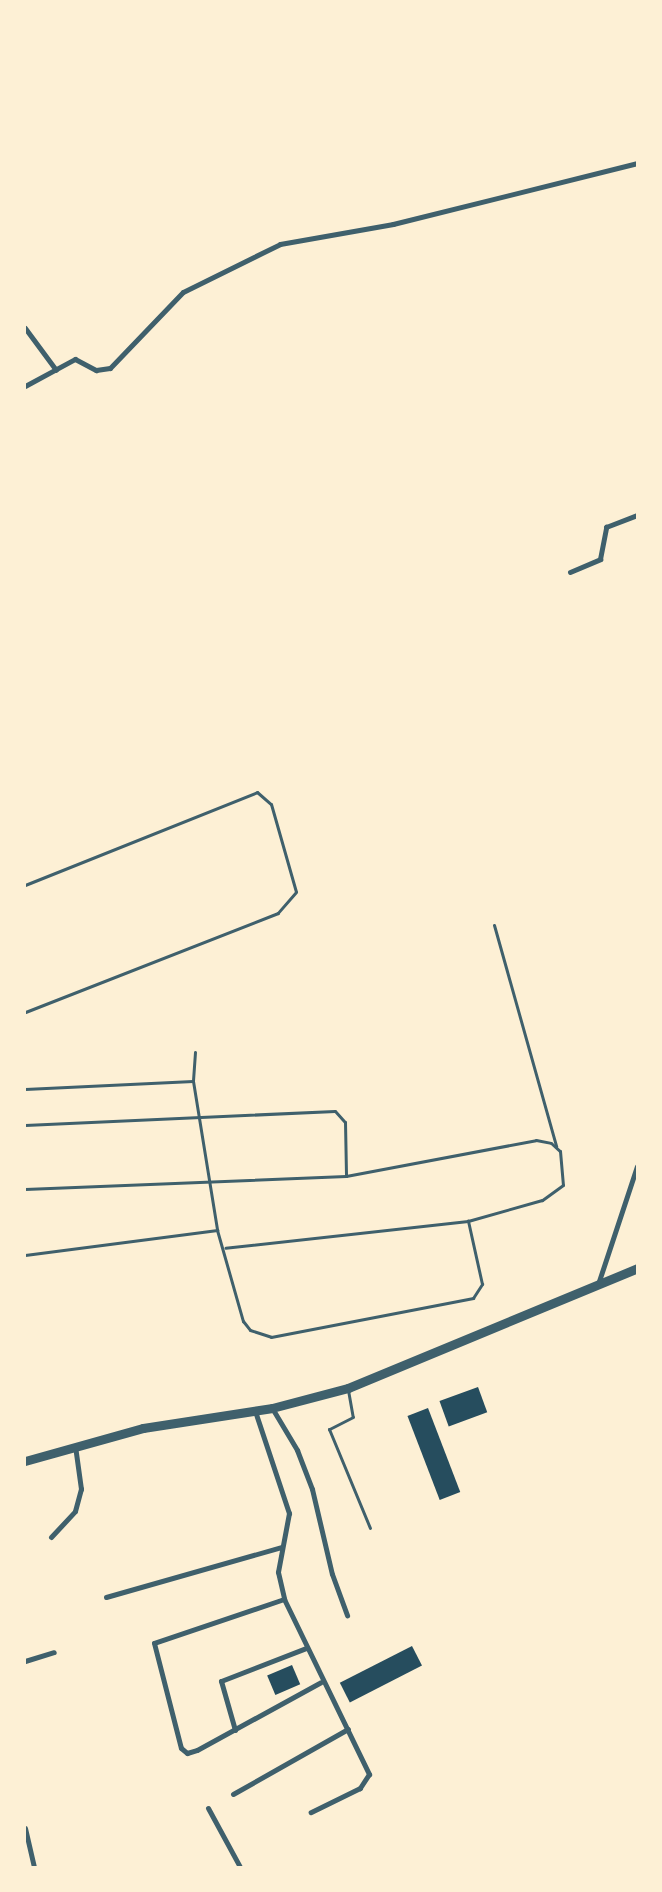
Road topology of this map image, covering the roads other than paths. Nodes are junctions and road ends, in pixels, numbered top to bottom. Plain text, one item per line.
1 (637, 163) edge
2 (25, 328) edge
3 (56, 370) junction
4 (25, 386) edge
5 (637, 514) edge
6 (570, 572) dead end
7 (25, 885) edge
8 (494, 925) dead end
9 (25, 1012) edge
10 (195, 1052) dead end
11 (193, 1081) junction
12 (25, 1089) edge
13 (198, 1115) junction
14 (25, 1125) edge
15 (556, 1146) junction
16 (637, 1166) edge
17 (346, 1176) junction
18 (209, 1184) junction
19 (25, 1190) edge
20 (468, 1221) junction
21 (217, 1230) junction
22 (225, 1248) junction
23 (25, 1255) edge
24 (637, 1268) edge
25 (598, 1284) junction
26 (348, 1388) junction
27 (272, 1408) junction
28 (256, 1411) junction
29 (75, 1444) junction
30 (25, 1460) edge
31 (370, 1528) dead end
32 (52, 1537) dead end
33 (282, 1547) junction
34 (106, 1597) dead end
35 (284, 1599) junction
36 (347, 1615) dead end
37 (306, 1648) junction
38 (54, 1652) dead end
39 (25, 1661) edge
40 (321, 1682) junction
41 (348, 1729) junction
42 (234, 1730) junction
43 (233, 1794) dead end
44 (208, 1808) dead end
45 (311, 1812) dead end
46 (25, 1828) edge
47 (34, 1867) edge
48 (240, 1867) edge

1 - 3 street
2 - 3 street
3 - 4 street
5 - 6 street
7 - 9 lane
8 - 15 lane
10 - 11 lane
11 - 12 lane
11 - 13 lane
13 - 14 lane
13 - 17 lane
13 - 18 lane
15 - 17 lane
15 - 20 lane
16 - 25 street
17 - 18 lane
18 - 19 lane
18 - 21 lane
20 - 22 lane
20 - 22 lane
21 - 22 lane
21 - 23 lane
24 - 25 street
25 - 26 street
26 - 27 street
26 - 31 lane
27 - 28 street
27 - 36 street
28 - 29 street
28 - 33 street
29 - 30 street
29 - 32 street
33 - 34 street
33 - 35 street
35 - 37 street
35 - 42 street
37 - 40 street
37 - 42 street
38 - 39 street
40 - 41 street
40 - 42 street
41 - 43 street
41 - 45 street
44 - 48 street
46 - 47 street

